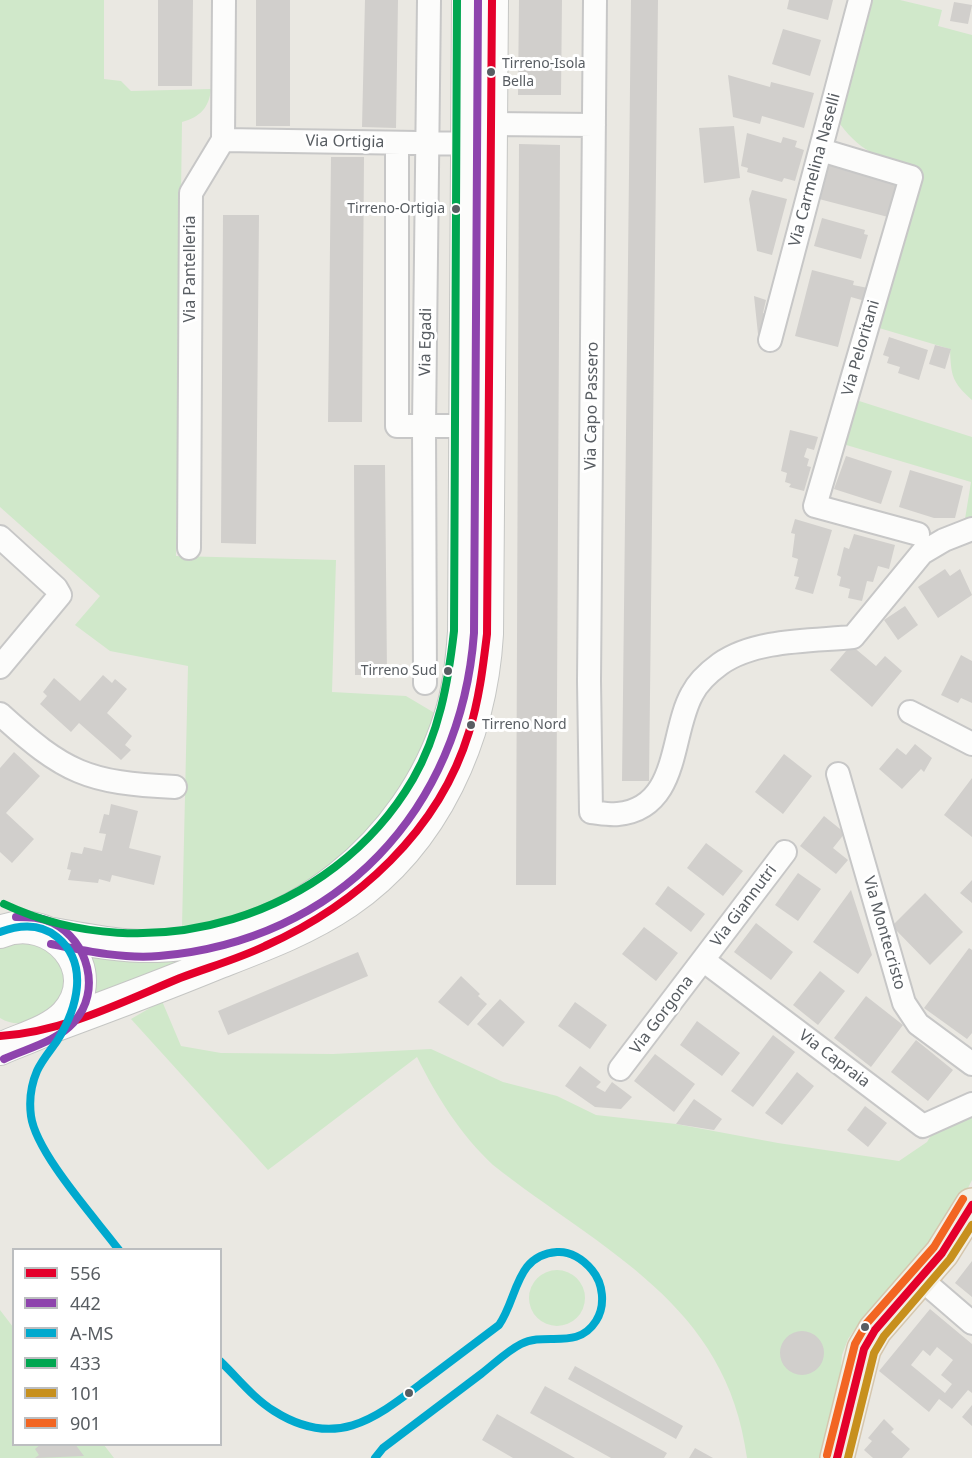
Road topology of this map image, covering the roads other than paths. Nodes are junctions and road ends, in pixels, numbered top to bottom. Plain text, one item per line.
1 (224, 0) edge
2 (429, 0) edge
3 (468, 0) edge
4 (492, 0) edge
5 (595, 0) edge
6 (860, 0) edge
7 (594, 125) junction
8 (483, 137) junction
9 (223, 140) junction
10 (397, 143) junction
11 (429, 143) junction
12 (821, 150) junction
13 (770, 340) dead end
14 (424, 426) junction
15 (477, 426) junction
16 (972, 529) edge
17 (918, 534) dead end
18 (0, 537) edge
19 (189, 548) dead end
20 (0, 667) edge
21 (424, 683) dead end
22 (910, 712) dead end
23 (0, 714) edge
24 (972, 744) edge
25 (838, 774) dead end
26 (174, 786) dead end
27 (785, 852) dead end
28 (330, 899) junction
29 (0, 914) edge
30 (42, 930) junction
31 (0, 932) edge
32 (704, 960) junction
33 (17, 1035) edge
34 (972, 1064) edge
35 (620, 1069) dead end
36 (972, 1104) edge
37 (972, 1205) edge
38 (921, 1279) junction
39 (972, 1323) edge
40 (837, 1458) edge

1 - 9 street
2 - 11 street, Via Egadi
3 - 8 street
4 - 8 street
5 - 7 street, Via Capo Passero
6 - 12 street, Via Carmelina Naselli
7 - 8 street, Via Ortigia
7 - 16 street, Via Capo Passero
8 - 11 street, Via Ortigia
8 - 15 street
9 - 10 street, Via Ortigia
9 - 19 street, Via Pantelleria
10 - 11 street, Via Ortigia
10 - 14 street
11 - 14 street, Via Egadi
12 - 13 street, Via Carmelina Naselli
12 - 17 street, Via Peloritani
14 - 15 street
14 - 21 street, Via Egadi
15 - 28 street
18 - 20 street
22 - 24 street
23 - 26 street
25 - 34 street, Via Montecristo
27 - 32 street, Via Giannutri
28 - 30 street
28 - 33 street
29 - 30 street
30 - 31 street
30 - 33 street
32 - 35 street, Via Gorgona
32 - 36 street, Via Capraia
37 - 38 main road
38 - 39 street
38 - 40 main road

